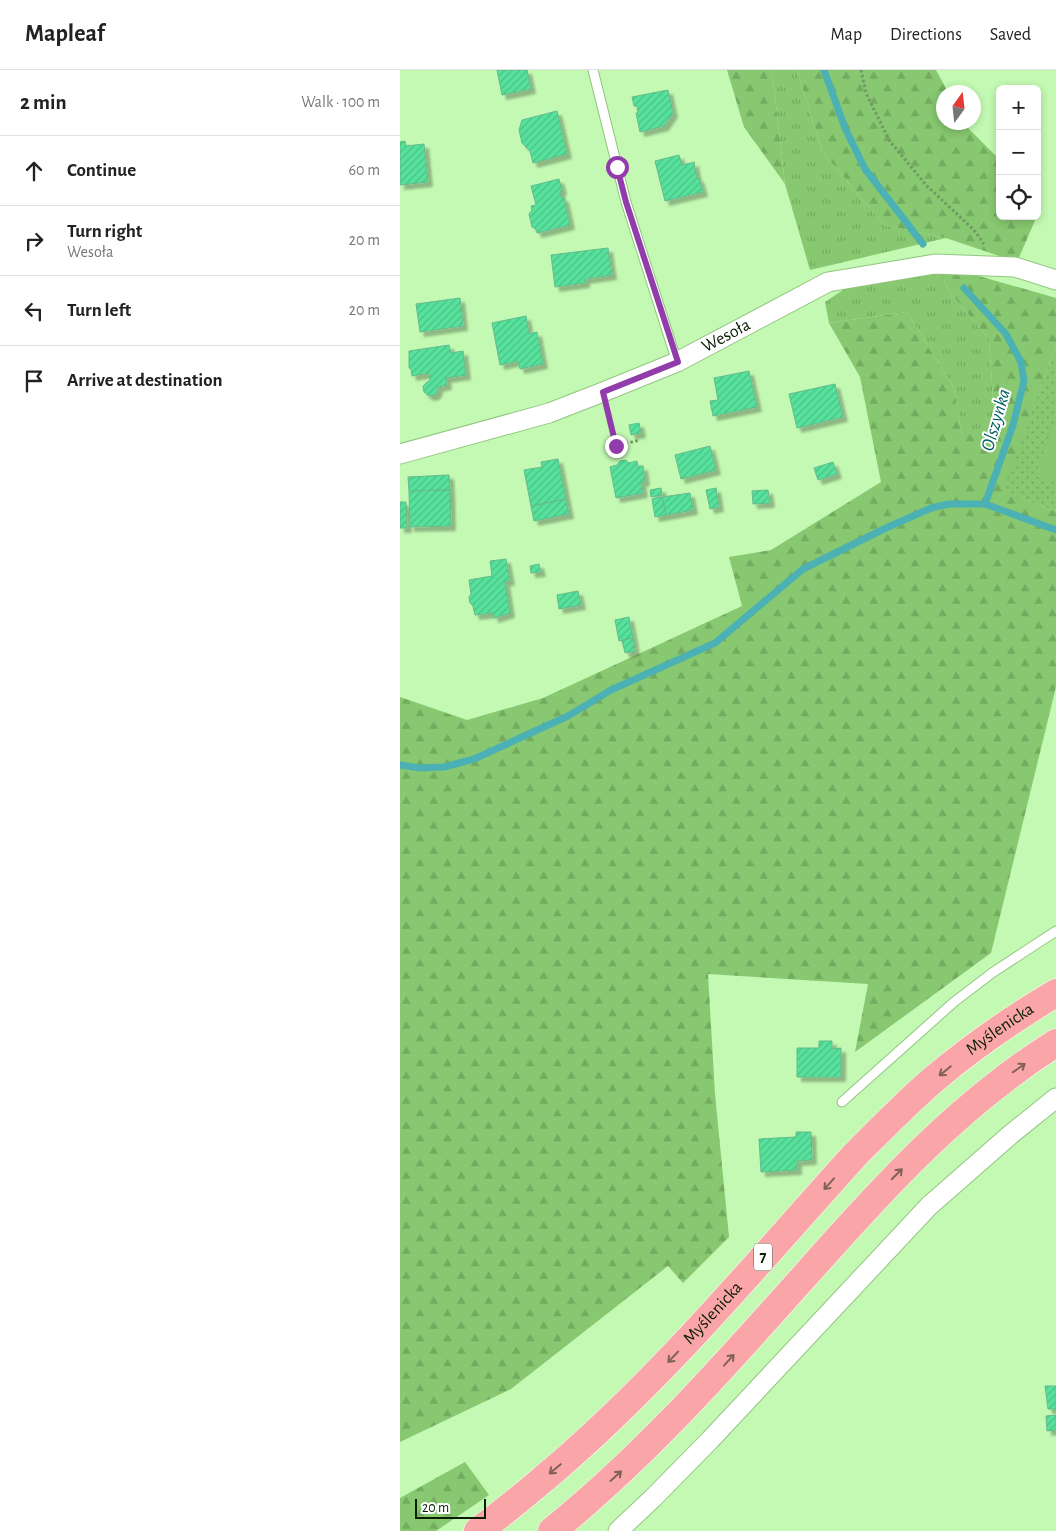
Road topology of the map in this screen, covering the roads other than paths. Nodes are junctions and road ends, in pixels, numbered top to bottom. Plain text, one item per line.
1 (593, 70) edge
2 (1056, 280) edge
3 (678, 362) junction
4 (400, 454) edge
5 (1056, 931) edge
6 (1056, 993) edge
7 (1056, 1043) edge
8 (1056, 1098) edge
9 (842, 1102) dead end
10 (478, 1531) edge
11 (552, 1531) edge
12 (618, 1531) edge

1 - 3 lane
2 - 3 street, Wesoła
3 - 4 street, Wesoła
5 - 9 lane
6 -> 10 highway, Myślenicka / 7
11 -> 7 highway
8 - 12 street

